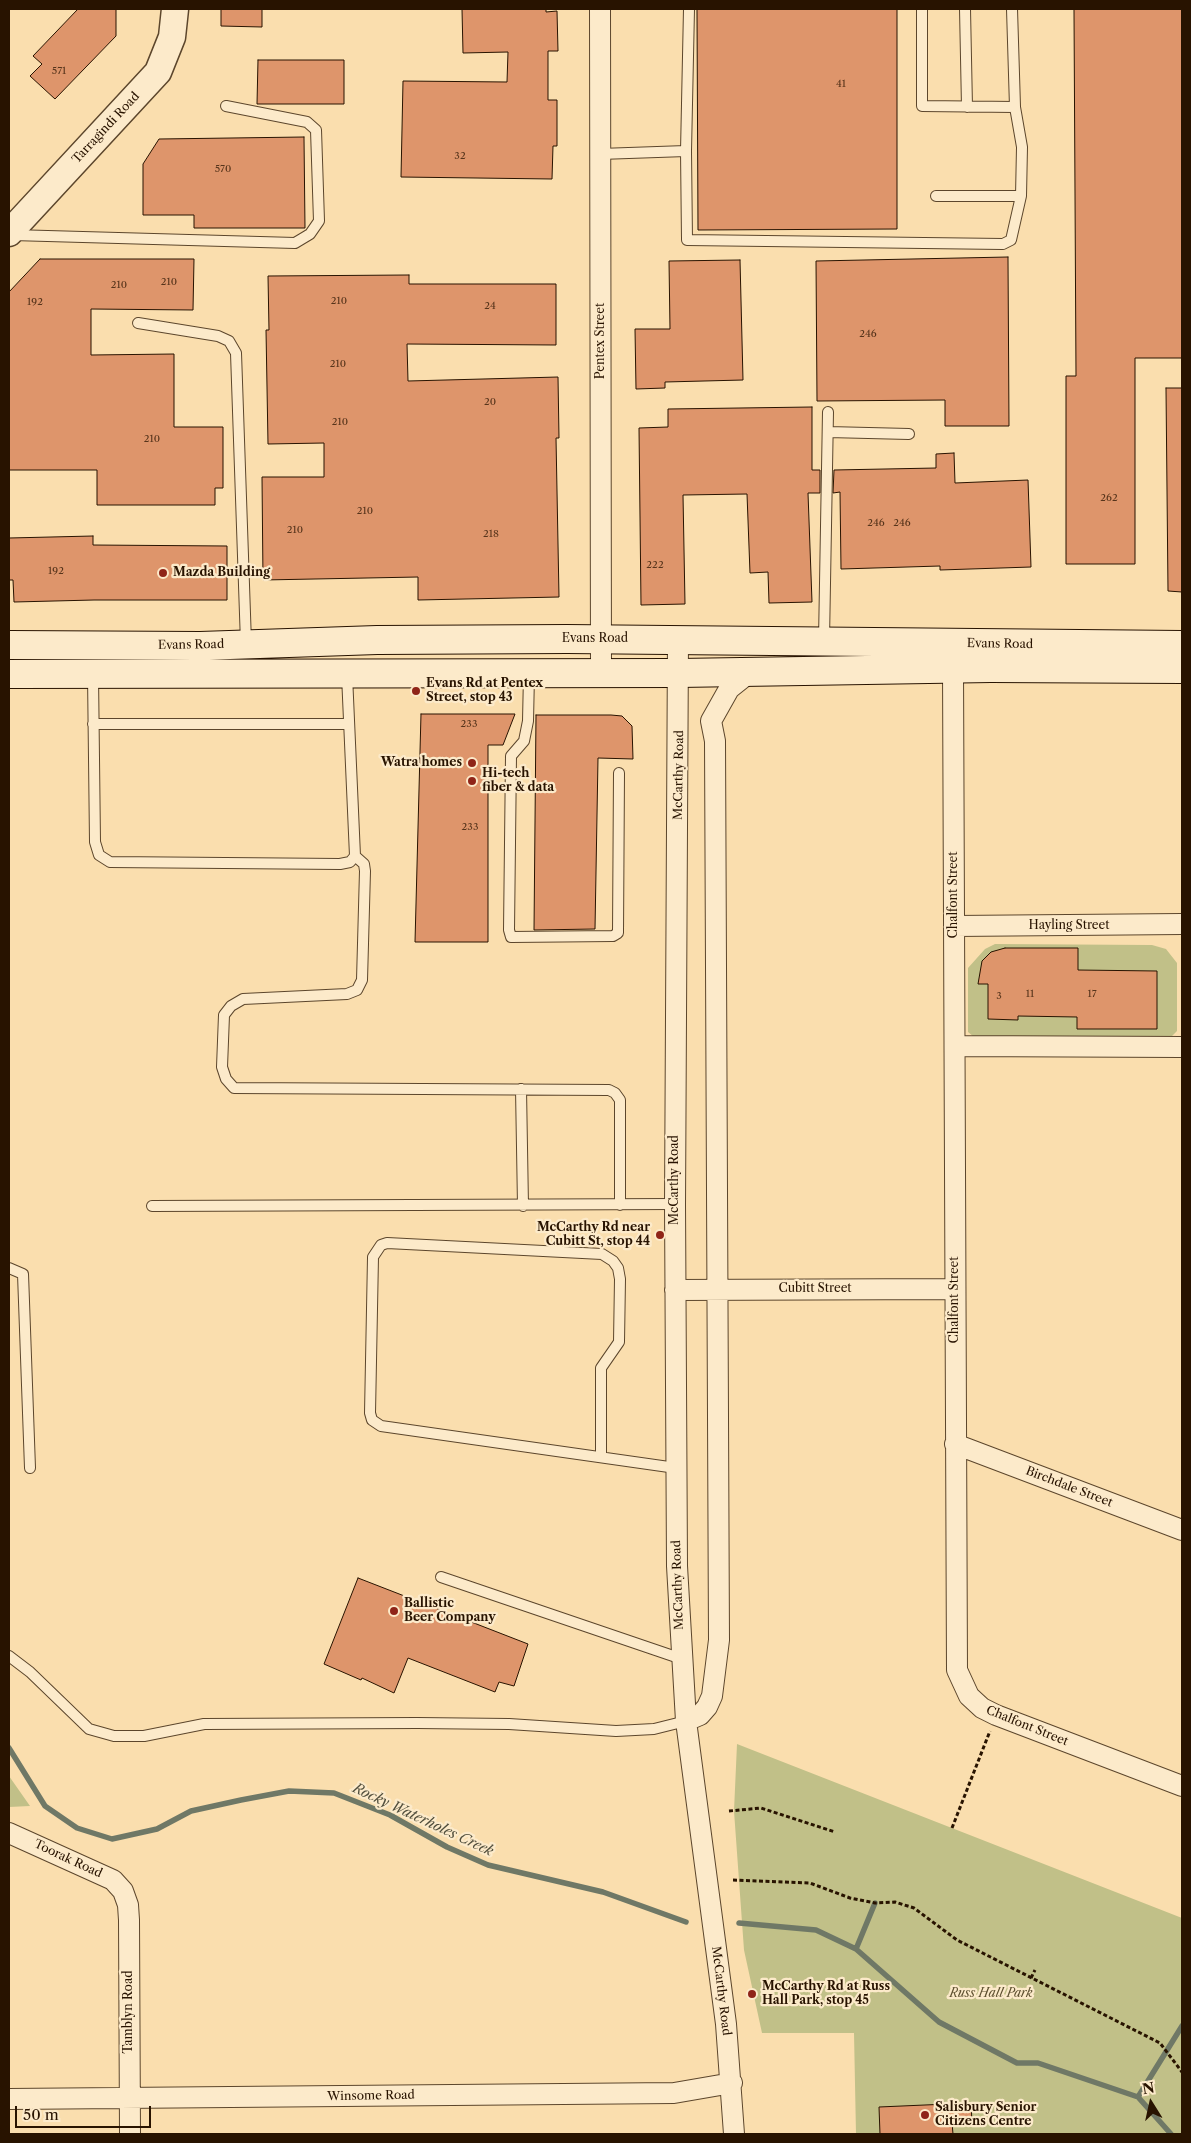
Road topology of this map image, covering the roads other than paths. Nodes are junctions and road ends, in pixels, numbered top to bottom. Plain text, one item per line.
1 (174, 9) edge
2 (600, 9) edge
3 (688, 9) edge
4 (922, 9) edge
5 (965, 9) edge
6 (1012, 9) edge
7 (226, 106) dead end
8 (967, 107) junction
9 (1015, 107) junction
10 (686, 151) junction
11 (600, 154) junction
12 (936, 196) dead end
13 (1021, 196) junction
14 (9, 234) edge
15 (138, 323) dead end
16 (828, 412) dead end
17 (828, 432) junction
18 (909, 434) dead end
19 (601, 639) junction
20 (678, 640) junction
21 (824, 640) junction
22 (246, 644) junction
23 (9, 645) edge
24 (1182, 645) edge
25 (953, 668) junction
26 (1182, 669) edge
27 (530, 673) junction
28 (601, 673) junction
29 (679, 673) junction
30 (749, 673) junction
31 (9, 674) edge
32 (93, 674) junction
33 (347, 674) junction
34 (94, 724) junction
35 (349, 724) junction
36 (619, 773) dead end
37 (354, 856) junction
38 (1182, 924) edge
39 (955, 926) junction
40 (955, 1046) junction
41 (1182, 1047) edge
42 (521, 1089) junction
43 (675, 1204) junction
44 (620, 1205) junction
45 (152, 1206) dead end
46 (523, 1206) junction
47 (9, 1268) edge
48 (955, 1289) junction
49 (675, 1290) junction
50 (717, 1290) junction
51 (955, 1444) junction
52 (601, 1455) junction
53 (30, 1468) dead end
54 (676, 1468) junction
55 (1182, 1530) edge
56 (441, 1577) dead end
57 (9, 1656) edge
58 (682, 1660) junction
59 (686, 1721) junction
60 (1182, 1786) edge
61 (9, 1834) edge
62 (123, 1891) joint
63 (732, 2084) junction
64 (9, 2099) edge
65 (130, 2099) junction
66 (130, 2134) edge
67 (734, 2134) edge

1 - 14 street, Tarragindi Road
2 - 11 street, Pentex Street
3 - 10 lane
4 - 8 lane
5 - 8 lane
6 - 9 lane
7 - 14 lane
8 - 9 lane
9 - 13 lane
10 - 11 lane
10 - 13 lane
11 - 19 street, Pentex Street
12 - 13 lane
15 - 22 lane
16 - 17 lane
17 - 18 lane
17 - 21 lane
19 - 20 main road, Evans Road
19 - 22 main road, Evans Road
19 - 28 street, Pentex Street
20 - 21 main road, Evans Road
20 - 29 street, McCarthy Road
21 - 24 main road, Evans Road
22 - 23 main road, Evans Road
25 - 26 main road, Evans Road
25 - 30 main road, Evans Road
25 - 39 street, Chalfont Street
27 - 28 main road, Evans Road
27 - 33 main road, Evans Road
27 - 36 lane
28 - 29 main road, Evans Road
29 - 30 main road, Evans Road
29 - 43 street, McCarthy Road
30 - 50 street
31 - 32 main road, Evans Road
32 - 33 main road, Evans Road
32 - 34 lane
33 - 35 lane
34 - 35 lane
34 - 37 lane
35 - 37 lane
37 - 42 lane
38 - 39 street, Hayling Street
39 - 40 street, Chalfont Street
40 - 41 street
40 - 48 street, Chalfont Street
42 - 44 lane
42 - 46 lane
43 - 44 lane
43 - 49 street, McCarthy Road
44 - 46 lane
45 - 46 lane
47 - 53 lane
48 - 50 street, Cubitt Street
48 - 51 street, Chalfont Street
49 - 50 street, Cubitt Street
49 - 54 street, McCarthy Road
50 - 59 street
51 - 55 street, Birchdale Street
51 - 60 street, Chalfont Street
52 - 52 lane
52 - 54 lane
54 - 58 street, McCarthy Road
56 - 58 lane
57 - 59 lane
58 - 59 street, McCarthy Road
59 - 63 street, McCarthy Road
61 - 62 street, Toorak Road
62 - 65 street, Tamblyn Road
63 - 65 street, Winsome Road
63 - 67 street, McCarthy Road
64 - 65 street, Winsome Road
65 - 66 street, Tamblyn Road

